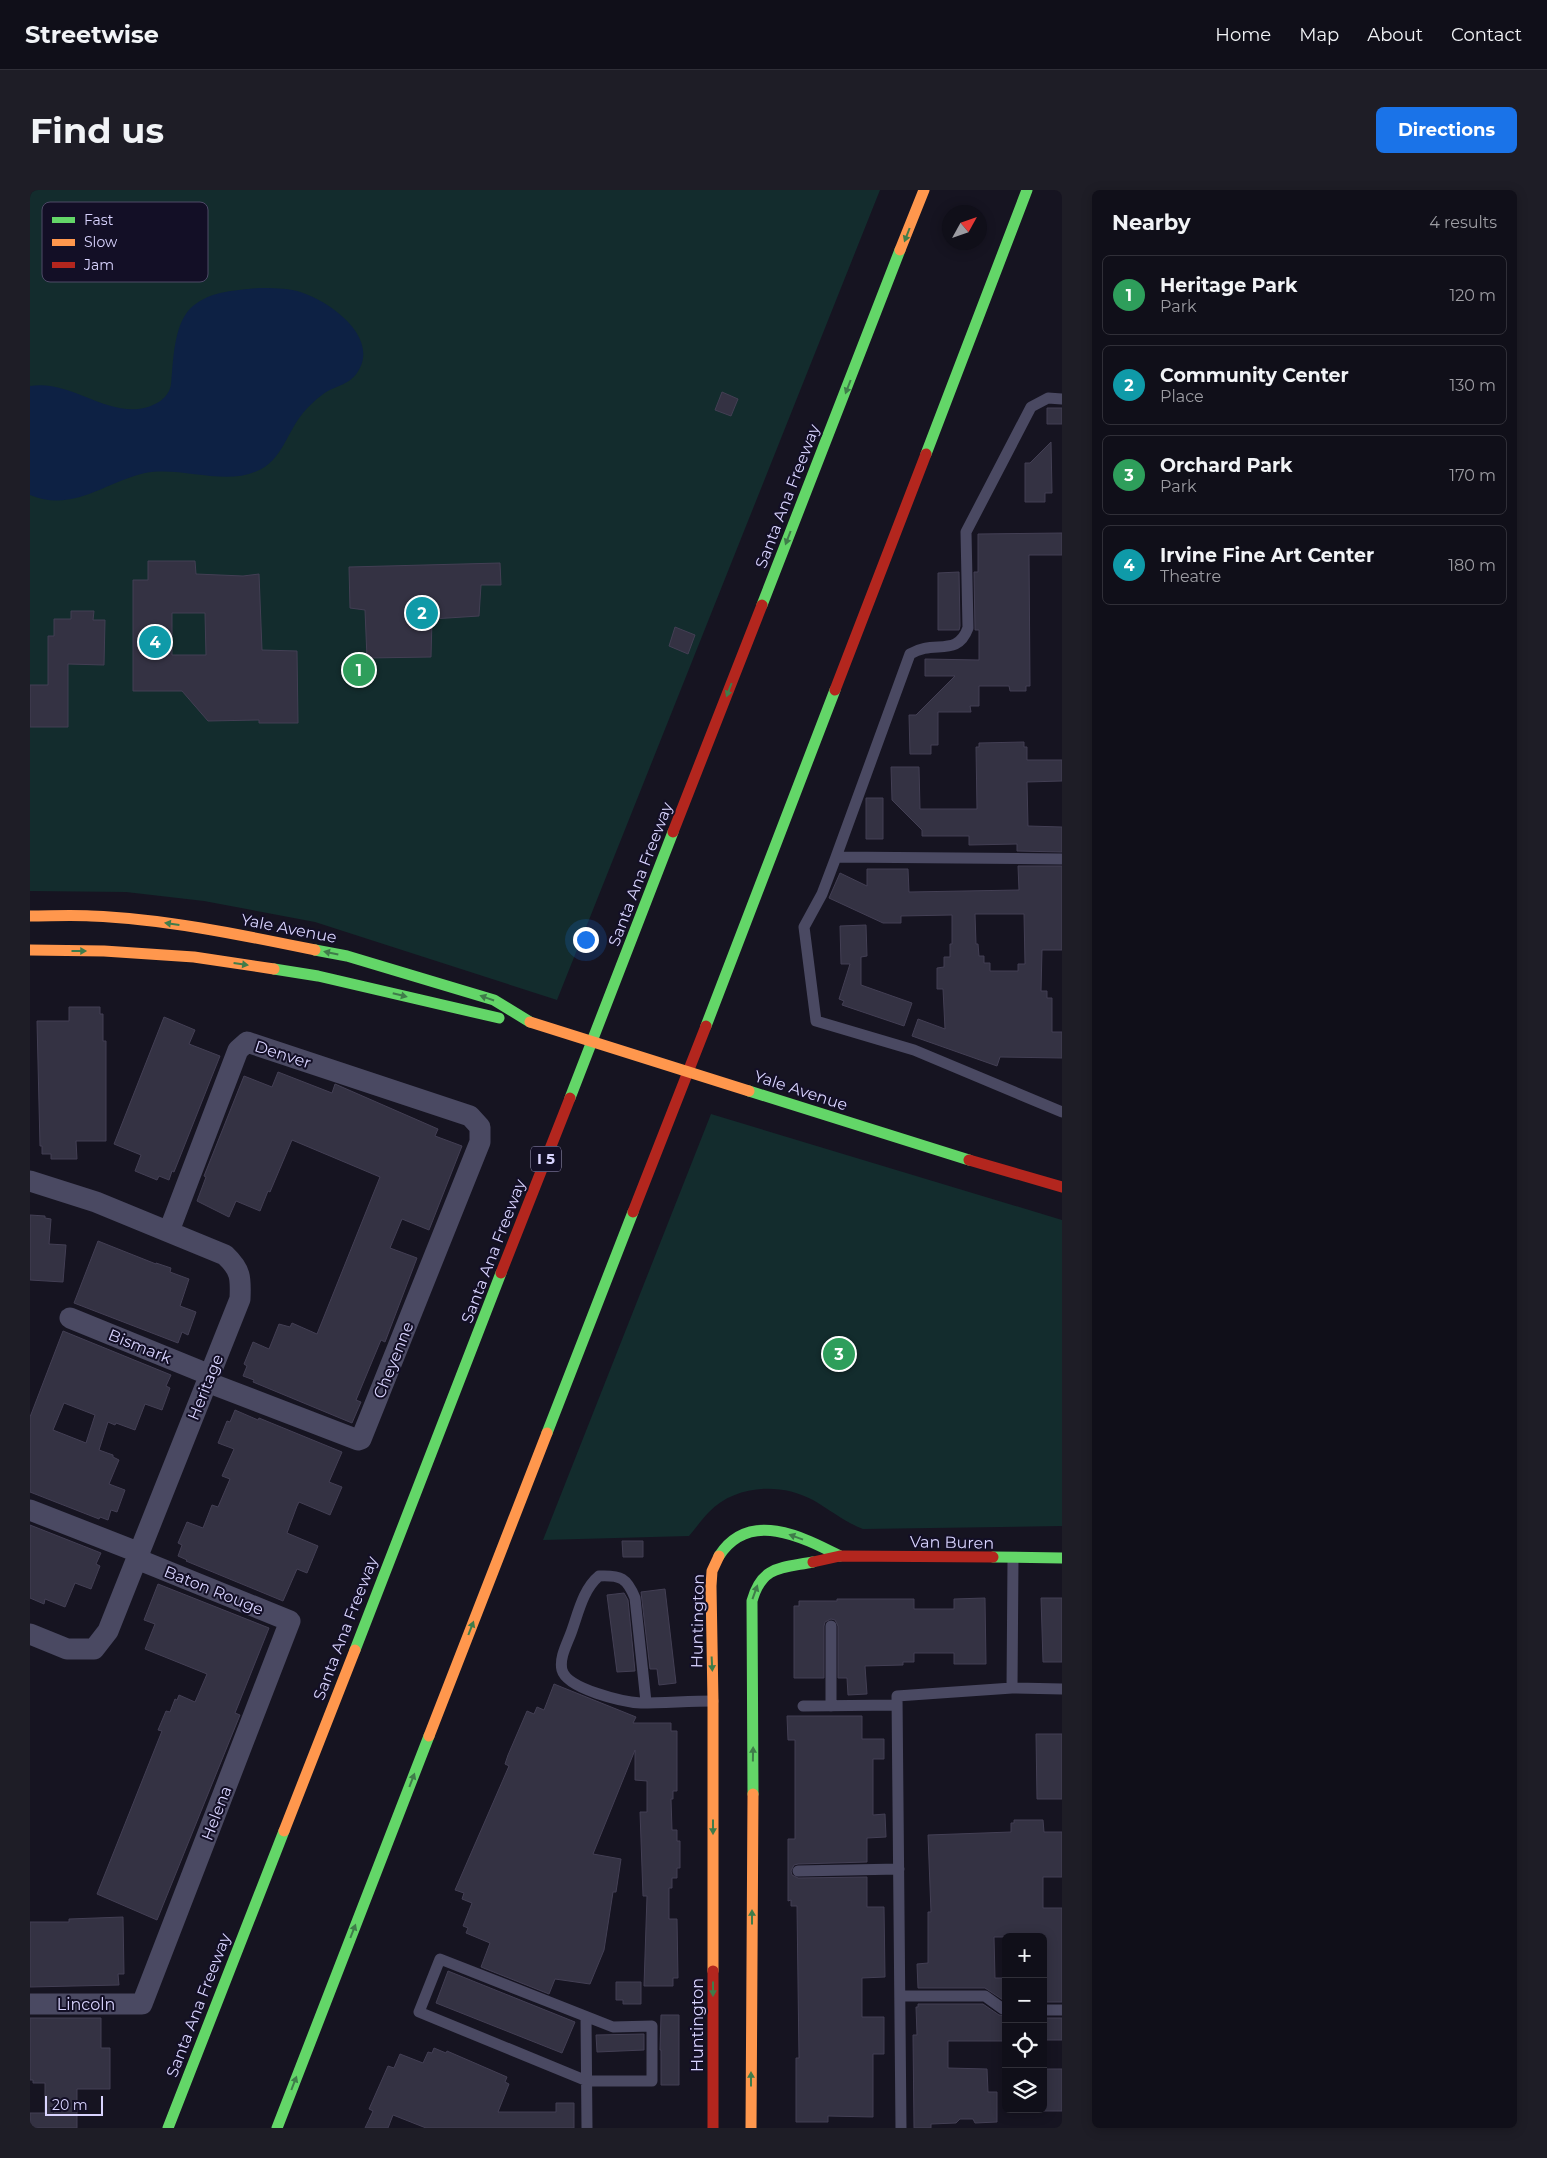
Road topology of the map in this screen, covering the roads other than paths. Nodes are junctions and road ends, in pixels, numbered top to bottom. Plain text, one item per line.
1 (924, 190) edge
2 (1027, 190) edge
3 (1062, 399) edge
4 (836, 857) junction
5 (1062, 859) edge
6 (30, 916) edge
7 (30, 950) edge
8 (530, 1022) junction
9 (1062, 1112) edge
10 (480, 1127) joint
11 (30, 1181) edge
12 (1062, 1187) edge
13 (169, 1231) junction
14 (70, 1318) dead end
15 (208, 1378) junction
16 (30, 1510) edge
17 (139, 1556) junction
18 (840, 1556) junction
19 (1062, 1558) edge
20 (1013, 1559) junction
21 (290, 1622) joint
22 (831, 1626) dead end
23 (30, 1634) edge
24 (1012, 1688) junction
25 (1062, 1690) edge
26 (713, 1701) junction
27 (646, 1702) junction
28 (897, 1705) junction
29 (803, 1706) dead end
30 (832, 1706) junction
31 (899, 1868) junction
32 (798, 1871) dead end
33 (900, 1996) junction
34 (30, 2004) edge
35 (142, 2004) joint
36 (1002, 2009) edge
37 (1047, 2010) edge
38 (1062, 2010) edge
39 (586, 2017) junction
40 (587, 2081) junction
41 (168, 2128) edge
42 (277, 2128) edge
43 (587, 2128) edge
44 (713, 2128) edge
45 (751, 2128) edge
46 (901, 2128) edge

1 -> 41 main road, Santa Ana Freeway / I 5
42 -> 2 main road
3 - 4 lane
4 - 5 lane
4 - 9 lane
8 -> 6 main road, Yale Avenue
7 -> 8 main road, Yale Avenue
8 - 12 main road, Yale Avenue, bridge
10 - 13 street, Denver
10 - 15 street, Cheyenne
11 - 13 street, Heritage
13 - 15 street, Heritage
14 - 15 street, Bismark
15 - 17 street, Heritage
16 - 17 street, Baton Rouge
17 - 21 street, Baton Rouge
17 - 23 street, Heritage
18 - 20 main road, Van Buren
18 -> 26 main road, Huntington
45 -> 18 main road
19 - 20 main road, Van Buren
20 - 24 lane
21 - 35 street, Helena
22 - 30 lane
24 - 25 lane
24 - 28 lane
26 - 27 lane
26 -> 44 main road, Huntington
27 - 27 lane
28 - 30 lane
28 - 31 lane
29 - 30 lane
31 - 32 lane
31 - 33 lane
33 - 36 lane
33 - 46 lane
34 - 35 street, Lincoln
37 - 38 lane
39 - 40 lane
39 - 40 lane
39 - 40 lane
40 - 43 lane

